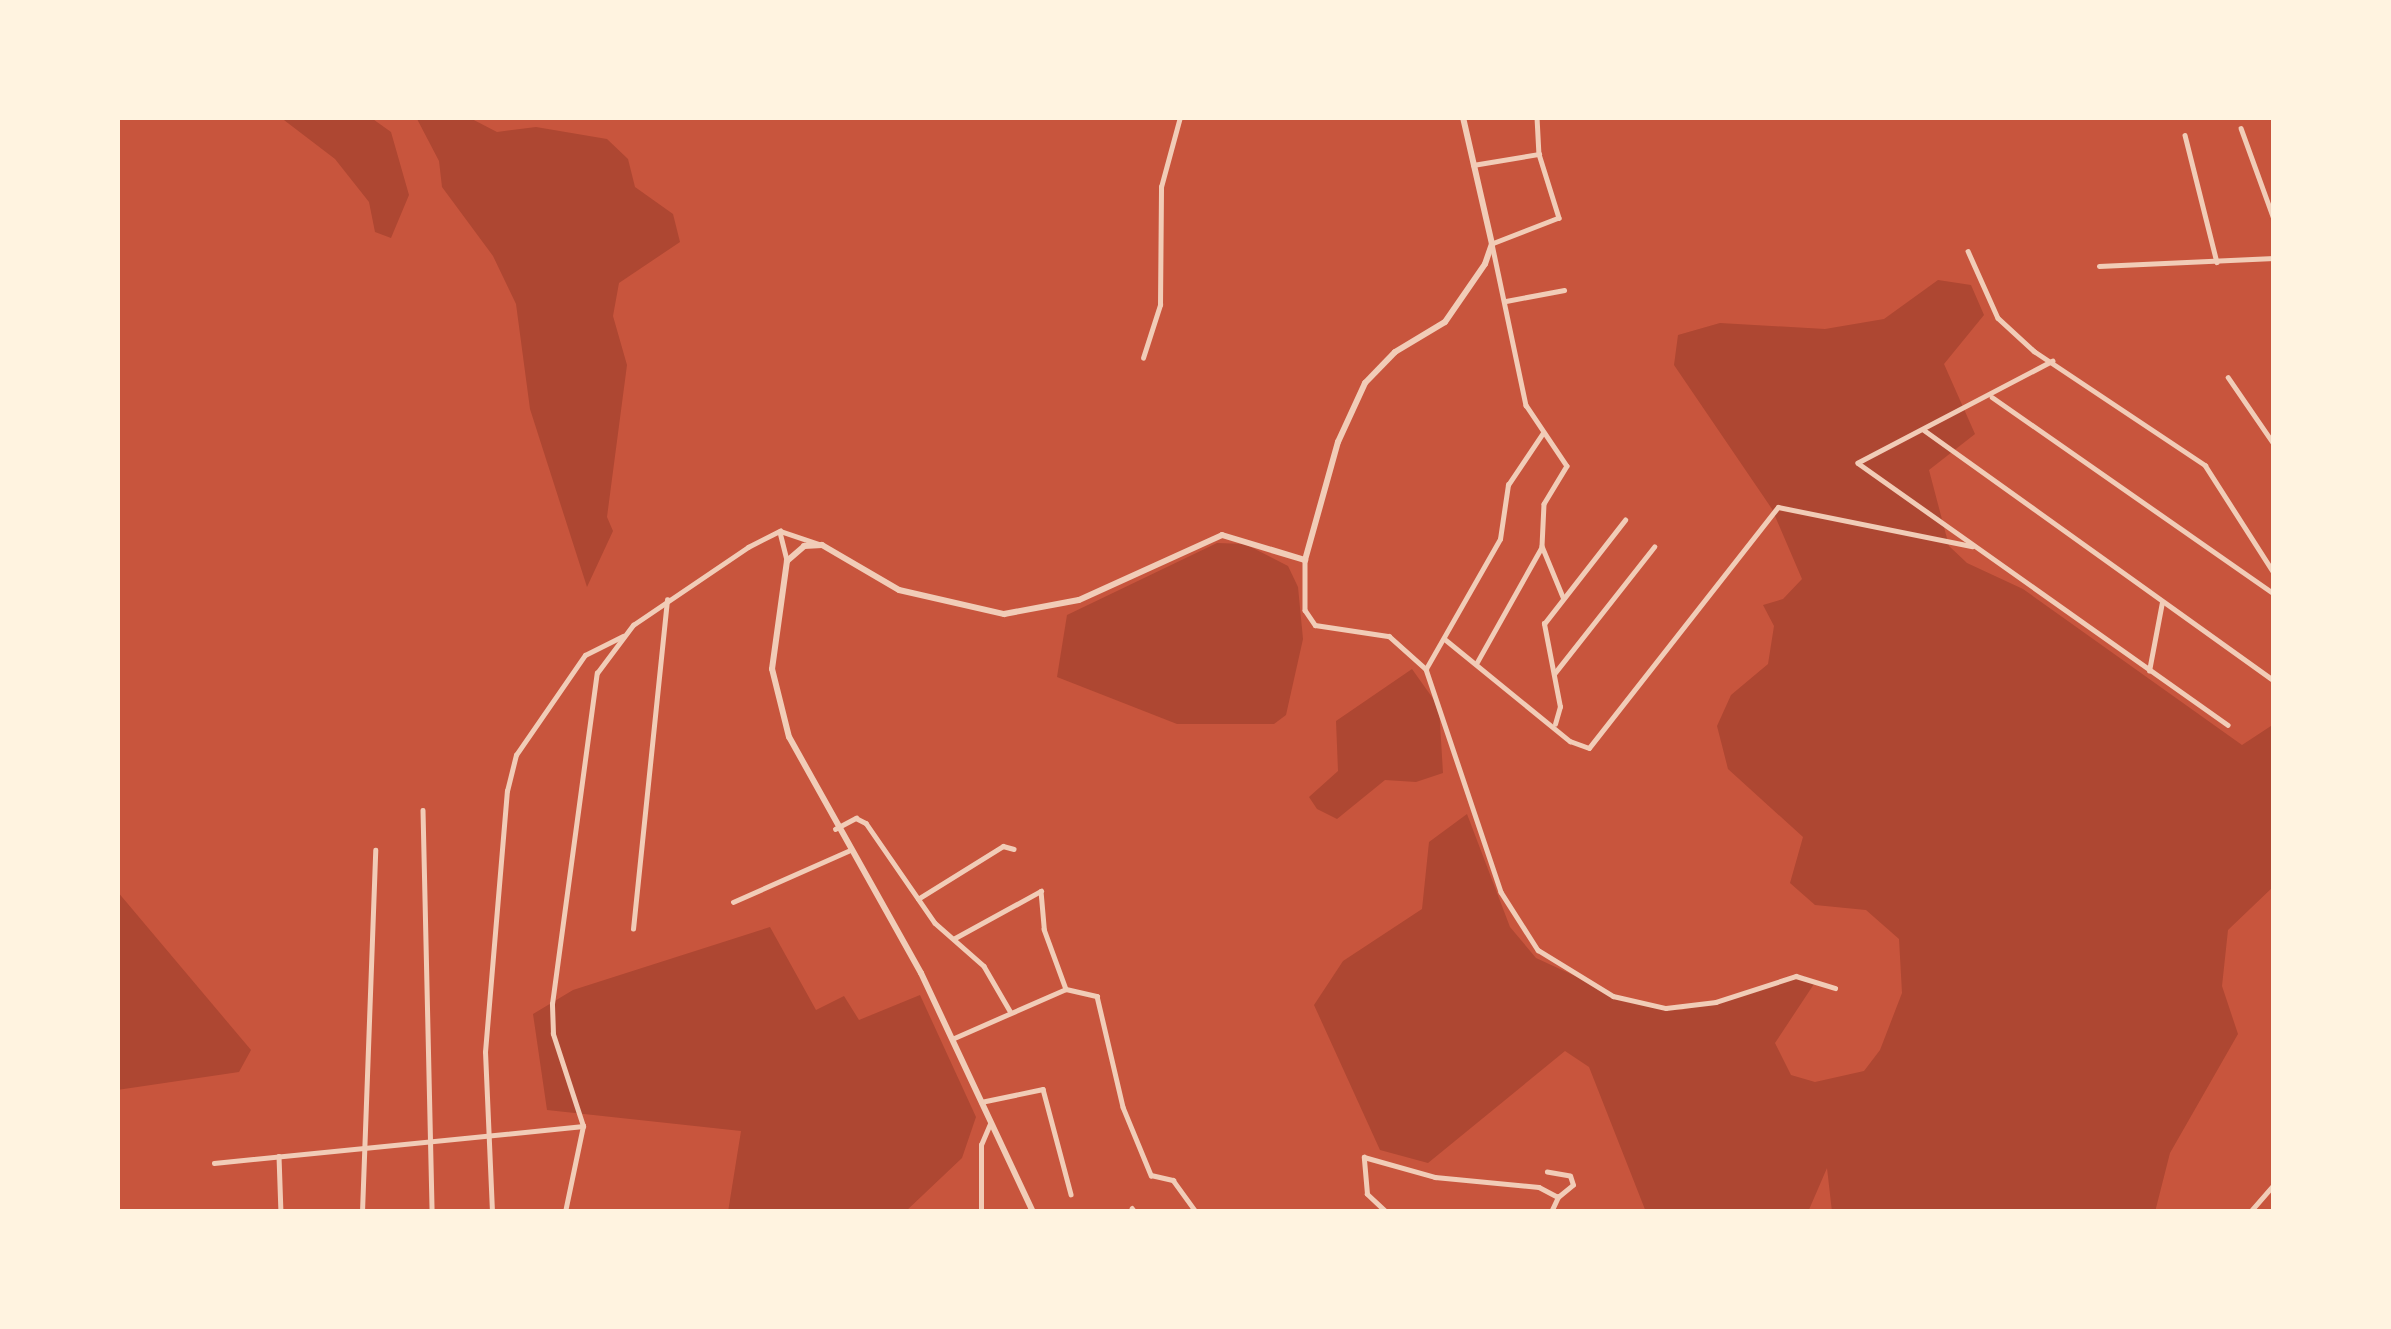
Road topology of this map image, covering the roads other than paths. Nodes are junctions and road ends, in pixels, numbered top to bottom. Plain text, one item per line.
1 (1180, 117) edge
2 (1463, 117) edge
3 (1538, 117) edge
4 (2241, 128) dead end
5 (2185, 135) dead end
6 (1539, 154) junction
7 (1472, 165) junction
8 (2274, 219) edge
9 (1492, 244) junction
10 (1968, 251) dead end
11 (2274, 258) edge
12 (2216, 262) junction
13 (2099, 266) dead end
14 (1564, 290) dead end
15 (1506, 301) junction
16 (1143, 358) dead end
17 (2053, 361) junction
18 (2228, 377) dead end
19 (1993, 397) junction
20 (1924, 430) junction
21 (1543, 433) junction
22 (2274, 444) edge
23 (1625, 520) dead end
24 (780, 531) junction
25 (822, 545) junction
26 (1972, 546) junction
27 (1542, 547) junction
28 (1654, 548) dead end
29 (1305, 560) junction
30 (787, 561) junction
31 (2274, 573) edge
32 (2274, 594) edge
33 (1563, 597) junction
34 (667, 600) junction
35 (2162, 602) junction
36 (622, 636) junction
37 (1447, 640) junction
38 (1476, 664) junction
39 (1426, 669) junction
40 (2149, 670) junction
41 (1555, 674) junction
42 (2274, 681) edge
43 (1554, 724) junction
44 (2228, 725) dead end
45 (423, 810) dead end
46 (835, 830) junction
47 (1014, 849) dead end
48 (375, 850) dead end
49 (848, 851) junction
50 (918, 899) junction
51 (733, 902) dead end
52 (633, 929) dead end
53 (956, 938) junction
54 (1835, 988) dead end
55 (1066, 989) junction
56 (1010, 1013) junction
57 (952, 1040) junction
58 (981, 1102) junction
59 (991, 1123) junction
60 (583, 1126) junction
61 (488, 1133) junction
62 (432, 1138) junction
63 (365, 1144) junction
64 (280, 1156) junction
65 (214, 1163) dead end
66 (1547, 1172) dead end
67 (2274, 1184) edge
68 (1070, 1195) dead end
69 (1558, 1197) junction
70 (280, 1212) edge
71 (362, 1212) edge
72 (432, 1212) edge
73 (492, 1212) edge
74 (565, 1212) edge
75 (981, 1212) edge
76 (1033, 1212) edge
77 (1196, 1212) edge
78 (1386, 1212) edge
79 (1552, 1212) edge
80 (2250, 1212) edge

1 - 16 street
2 - 7 street
3 - 6 street
4 - 8 street
5 - 12 street
6 - 7 street
6 - 9 street
7 - 9 street
9 - 15 street
9 - 29 street
10 - 17 street
11 - 12 street
12 - 13 street
14 - 15 street
15 - 21 street
17 - 19 street
17 - 31 street
18 - 22 street
19 - 20 street
19 - 32 street
20 - 26 street
20 - 35 street
21 - 27 street
21 - 37 street
23 - 33 street
24 - 25 street
24 - 30 street
24 - 34 street
25 - 29 street
25 - 30 street
26 - 40 street
26 - 43 street
27 - 33 street
27 - 38 street
28 - 41 street
29 - 39 street
30 - 46 street
33 - 41 street
34 - 36 street
34 - 52 street
35 - 40 street
35 - 42 street
36 - 60 street
36 - 61 street
37 - 38 street
37 - 39 street
38 - 43 street
39 - 54 street
40 - 44 street
41 - 43 street
45 - 62 street
46 - 49 street
46 - 50 street
47 - 50 street
48 - 63 street
49 - 51 street
49 - 57 street
50 - 53 street
53 - 55 street
53 - 56 street
55 - 56 street
55 - 77 street
56 - 57 street
57 - 58 street
58 - 59 street
58 - 68 street
59 - 75 street
59 - 76 street
60 - 61 street
60 - 74 street
61 - 62 street
61 - 73 street
62 - 63 street
62 - 72 street
63 - 64 street
63 - 71 street
64 - 65 street
64 - 70 street
66 - 69 street
67 - 80 street
69 - 78 street
69 - 79 street

